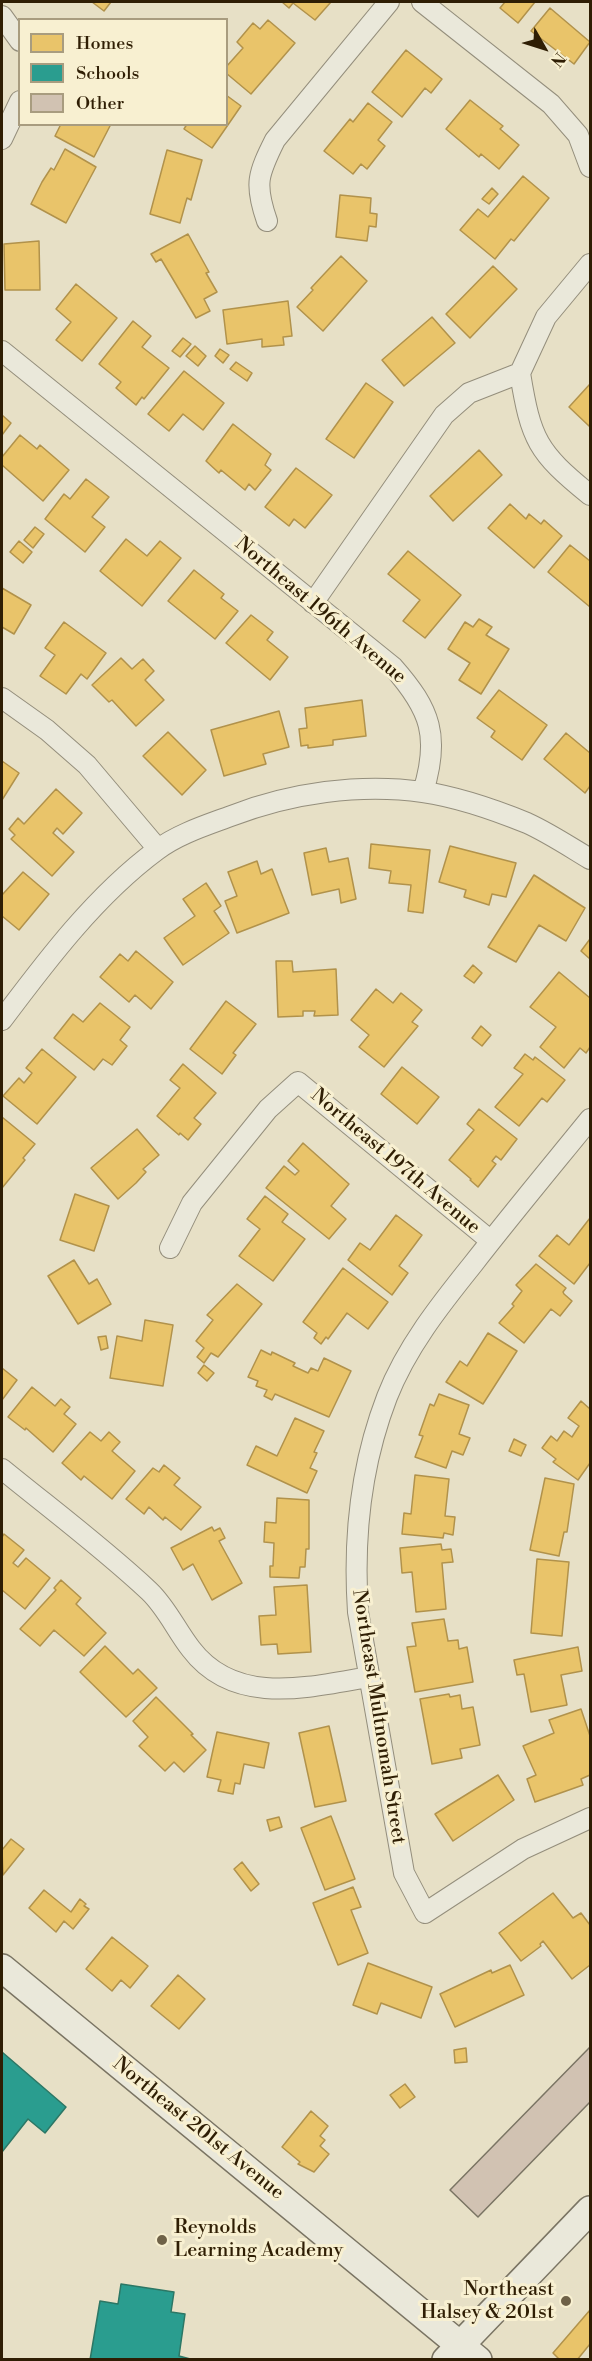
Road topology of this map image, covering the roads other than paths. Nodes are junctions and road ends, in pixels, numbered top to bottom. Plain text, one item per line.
1 (389, 2) edge
2 (422, 2) edge
3 (2, 16) edge
4 (18, 38) edge
5 (18, 105) edge
6 (2, 139) edge
7 (591, 167) edge
8 (267, 221) dead end
9 (591, 264) edge
10 (2, 351) edge
11 (520, 373) junction
12 (591, 495) edge
13 (313, 603) junction
14 (2, 698) edge
15 (423, 792) junction
16 (158, 849) junction
17 (591, 859) edge
18 (2, 1020) edge
19 (591, 1119) edge
20 (491, 1241) junction
21 (170, 1248) dead end
22 (2, 1469) edge
23 (369, 1677) junction
24 (591, 1818) edge
25 (2, 1968) edge
26 (591, 2210) edge
27 (462, 2355) edge

1 - 8 street
2 - 7 street
3 - 4 street
5 - 6 street
9 - 11 street
10 - 13 street, Northeast 196th Avenue
11 - 12 street
11 - 13 street
13 - 15 street, Northeast 196th Avenue
14 - 16 street
15 - 16 street
15 - 17 street
16 - 18 street
19 - 20 street, Northeast Multnomah Street
20 - 21 street, Northeast 197th Avenue
20 - 23 street, Northeast Multnomah Street
22 - 23 street
23 - 24 street, Northeast Multnomah Street
25 - 27 street, Northeast 201st Avenue
26 - 27 street

